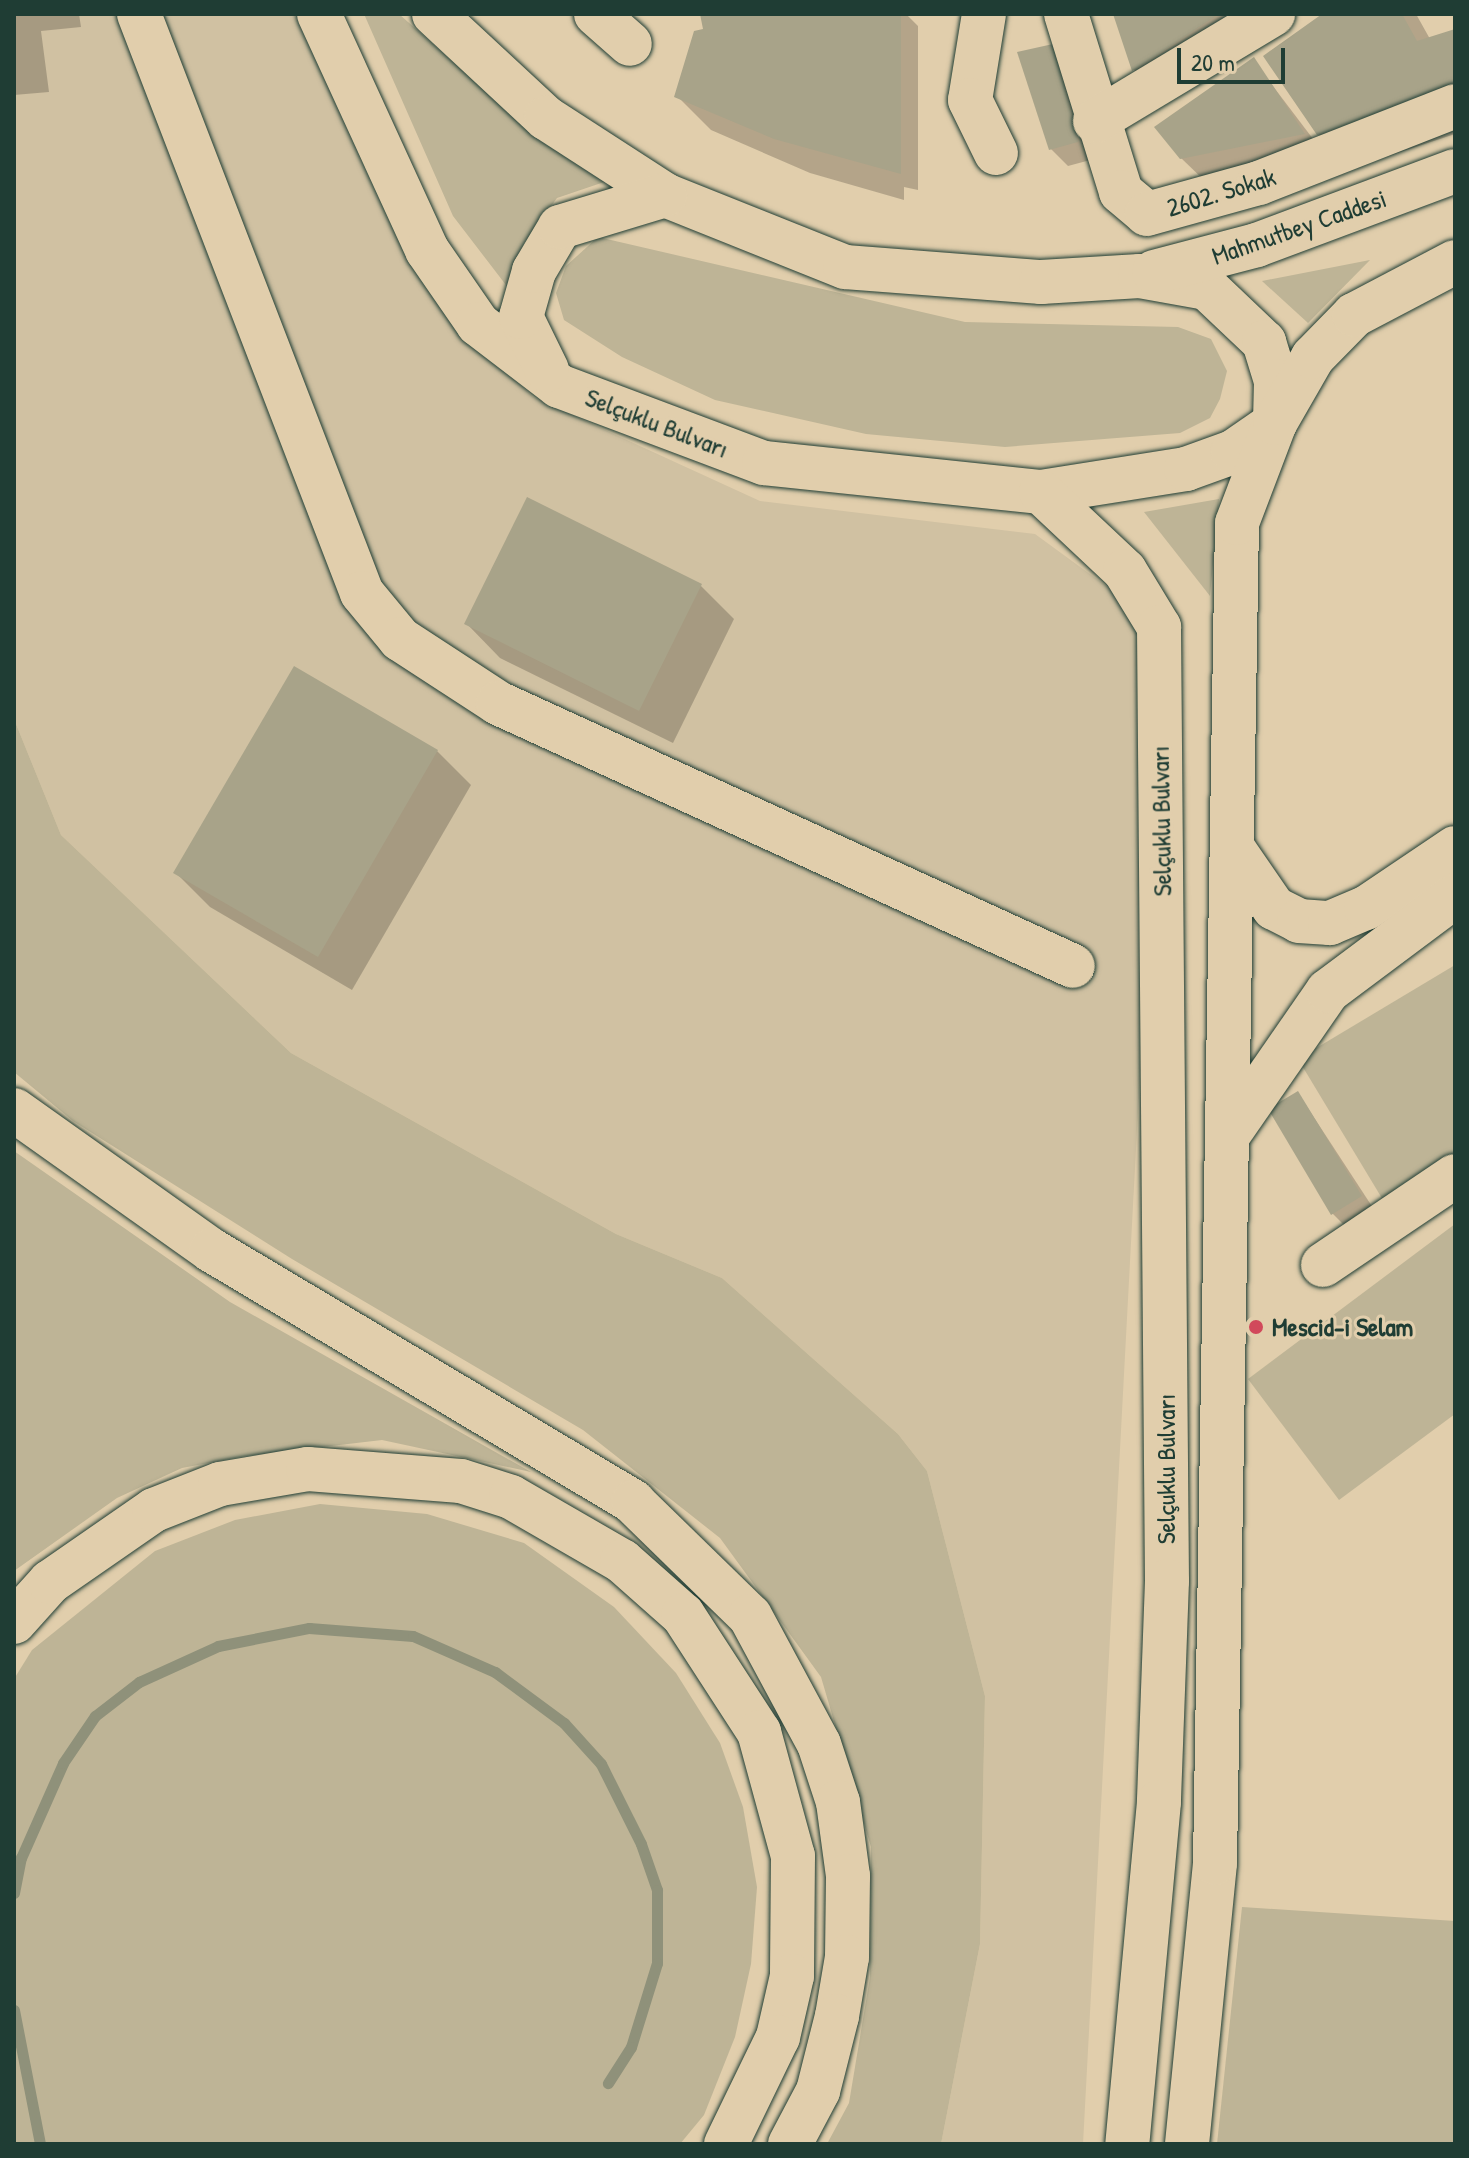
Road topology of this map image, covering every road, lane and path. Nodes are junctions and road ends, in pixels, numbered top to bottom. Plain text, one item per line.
1 (139, 14) edge
2 (319, 14) edge
3 (434, 14) edge
4 (596, 14) edge
5 (984, 14) edge
6 (1066, 14) edge
7 (1273, 14) edge
8 (630, 44) dead end
9 (1455, 106) edge
10 (1095, 121) junction
11 (996, 153) dead end
12 (1455, 171) edge
13 (665, 195) junction
14 (1455, 262) edge
15 (1140, 276) junction
16 (559, 386) junction
17 (1275, 423) junction
18 (1041, 492) junction
19 (1232, 847) junction
20 (1455, 848) edge
21 (1455, 896) edge
22 (1073, 966) dead end
23 (14, 1110) edge
24 (1231, 1131) junction
25 (1455, 1176) edge
26 (1323, 1265) dead end
27 (14, 1622) edge
28 (726, 2144) edge
29 (790, 2144) edge
30 (1127, 2144) edge
31 (1187, 2144) edge

1 - 22 main road
2 - 16 main road, Selçuklu Bulvarı
3 - 13 main road
4 - 8 main road
5 - 11 main road
6 - 10 main road, 2602. Sokak
7 - 10 main road
9 - 10 main road, 2602. Sokak
12 - 15 main road, Mahmutbey Caddesi
13 - 15 main road
13 - 16 main road
14 - 17 main road
15 - 17 main road
16 - 18 main road, Selçuklu Bulvarı
17 - 18 main road
17 - 19 main road
18 - 30 main road, Selçuklu Bulvarı
19 - 20 main road
19 - 24 main road
21 - 24 main road
23 - 29 main road
24 - 31 main road
25 - 26 main road
27 - 28 main road

